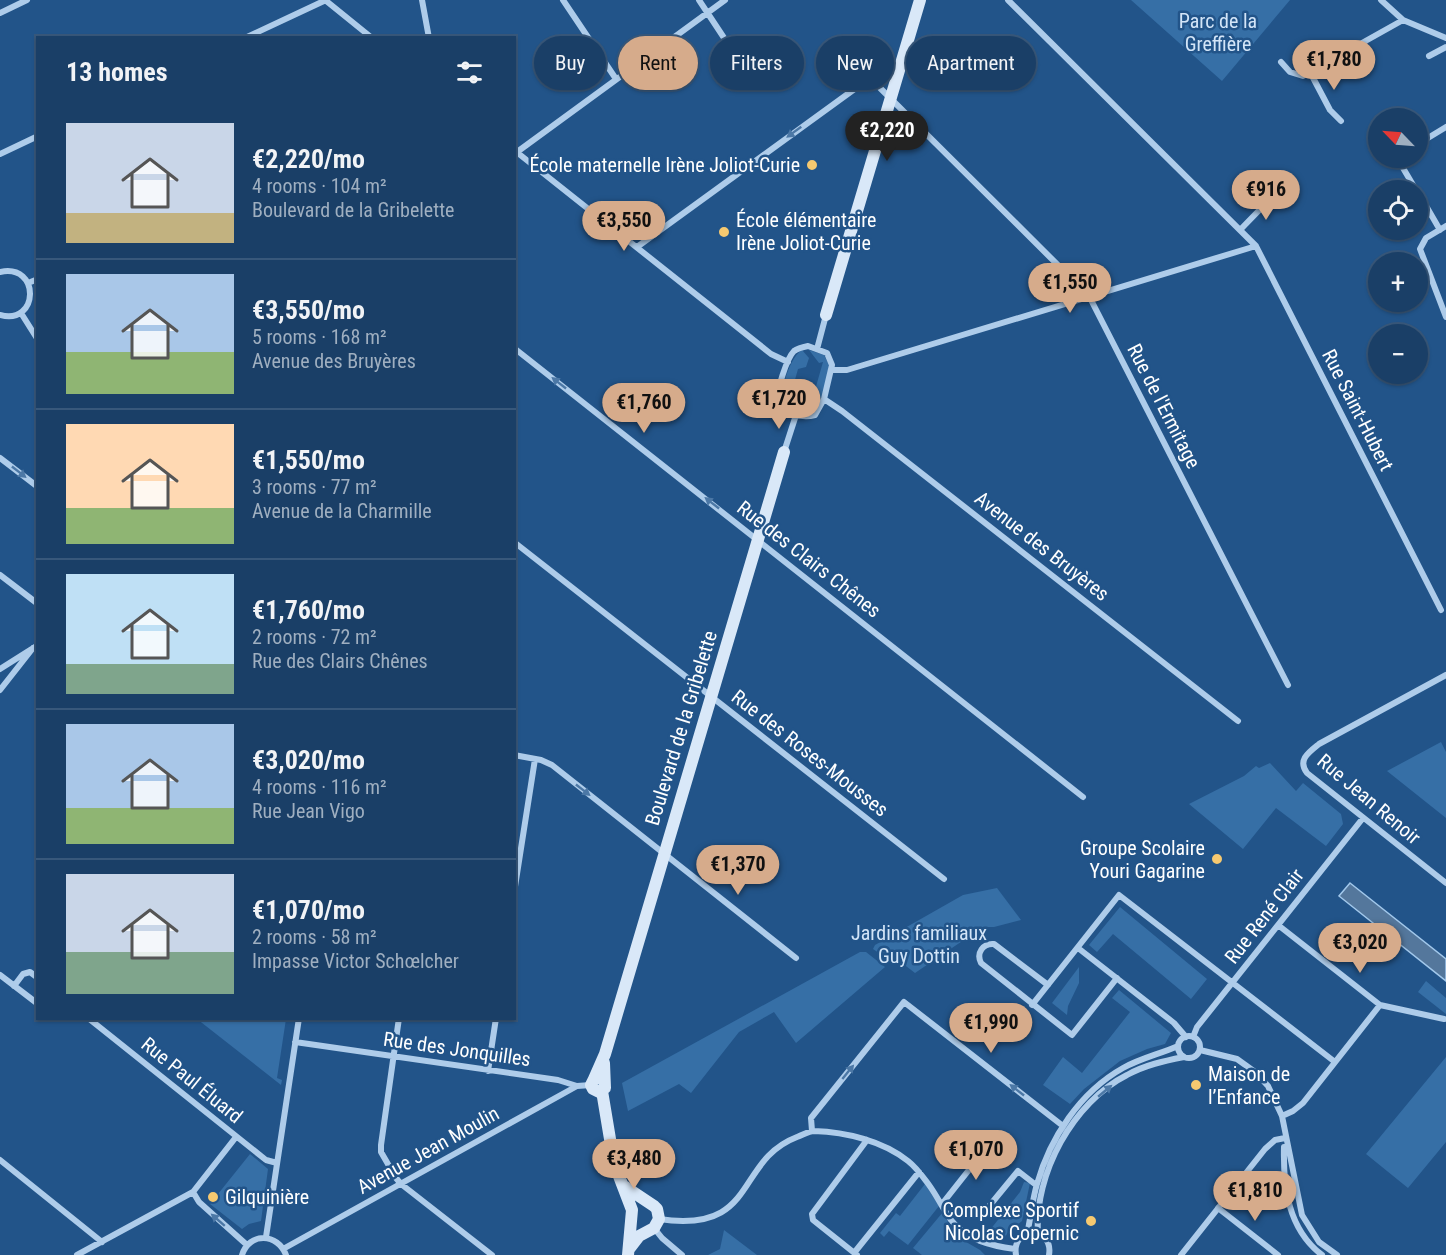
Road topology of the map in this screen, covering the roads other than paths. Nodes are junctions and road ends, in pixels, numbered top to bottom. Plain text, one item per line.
1 (27, 0) edge
2 (325, 0) edge
3 (422, 0) edge
4 (563, 0) edge
5 (699, 0) edge
6 (725, 0) edge
7 (920, 0) edge
8 (1008, 0) edge
9 (1381, 0) edge
10 (0, 13) edge
11 (707, 13) junction
12 (1403, 20) junction
13 (248, 36) edge
14 (370, 36) edge
15 (429, 36) edge
16 (723, 36) edge
17 (1446, 38) edge
18 (1446, 47) edge
19 (1429, 56) dead end
20 (1281, 62) dead end
21 (1310, 72) junction
22 (616, 79) junction
23 (890, 99) junction
24 (1341, 121) dead end
25 (1446, 127) edge
26 (36, 137) edge
27 (1428, 138) edge
28 (516, 151) edge
29 (0, 154) edge
30 (1285, 195) dead end
31 (1428, 207) edge
32 (1443, 228) edge
33 (1240, 230) junction
34 (1256, 246) junction
35 (637, 247) junction
36 (0, 272) edge
37 (36, 280) edge
38 (28, 283) junction
39 (1089, 296) junction
40 (21, 313) junction
41 (1445, 313) edge
42 (0, 315) edge
43 (826, 315) joint
44 (36, 337) edge
45 (817, 349) junction
46 (516, 350) edge
47 (788, 362) junction
48 (832, 370) junction
49 (824, 399) junction
50 (796, 415) junction
51 (784, 452) joint
52 (0, 458) edge
53 (36, 485) edge
54 (758, 539) junction
55 (516, 544) edge
56 (0, 575) edge
57 (36, 602) edge
58 (1441, 610) dead end
59 (35, 647) edge
60 (0, 669) edge
61 (1446, 675) edge
62 (1287, 685) dead end
63 (0, 690) edge
64 (711, 697) junction
65 (1238, 721) dead end
66 (516, 755) edge
67 (535, 759) junction
68 (1083, 797) dead end
69 (1363, 818) junction
70 (664, 854) junction
71 (944, 879) dead end
72 (516, 880) edge
73 (1446, 883) edge
74 (1278, 925) junction
75 (1078, 948) junction
76 (796, 958) dead end
77 (0, 975) edge
78 (36, 976) edge
79 (1117, 978) junction
80 (1233, 982) junction
81 (1048, 985) junction
82 (14, 986) junction
83 (36, 1002) edge
84 (1032, 1005) junction
85 (1380, 1005) junction
86 (1444, 1019) dead end
87 (90, 1020) edge
88 (299, 1020) edge
89 (399, 1020) edge
90 (495, 1020) edge
91 (1186, 1037) junction
92 (1193, 1037) junction
93 (296, 1042) junction
94 (1178, 1046) junction
95 (1200, 1050) junction
96 (394, 1056) junction
97 (1184, 1057) junction
98 (1335, 1062) junction
99 (488, 1071) junction
100 (598, 1084) junction
101 (578, 1086) junction
102 (1282, 1116) junction
103 (1063, 1126) junction
104 (812, 1131) junction
105 (236, 1137) junction
106 (1285, 1138) junction
107 (867, 1140) junction
108 (991, 1143) dead end
109 (0, 1160) edge
110 (277, 1163) junction
111 (919, 1172) junction
112 (401, 1184) junction
113 (623, 1185) junction
114 (1036, 1185) junction
115 (193, 1192) junction
116 (649, 1203) junction
117 (942, 1204) junction
118 (1218, 1208) junction
119 (632, 1210) junction
120 (981, 1216) dead end
121 (632, 1224) junction
122 (653, 1226) junction
123 (1027, 1234) junction
124 (1038, 1234) junction
125 (266, 1238) junction
126 (102, 1242) junction
127 (1319, 1242) junction
128 (247, 1245) junction
129 (995, 1245) junction
130 (284, 1252) edge
131 (628, 1252) edge
132 (1016, 1252) edge
133 (1312, 1252) edge
134 (855, 1254) edge
135 (1332, 1254) edge
136 (77, 1255) edge
137 (242, 1255) edge
138 (492, 1255) edge
139 (682, 1255) edge
140 (992, 1255) edge
141 (1049, 1255) edge
142 (1181, 1255) edge
143 (1278, 1255) edge
144 (1322, 1255) edge

1 - 10 street
2 - 13 street
2 - 14 street
3 - 15 street
4 - 22 street
5 - 11 street
6 - 11 street
7 - 23 main road
8 - 33 street, Rue Saint-Hubert
9 - 12 street
11 - 16 street
11 - 22 street
12 - 17 street
12 - 21 street
18 - 19 street
20 - 21 street
21 - 24 street
22 - 28 street
23 -> 35 street, Rue de l'Ermitage
23 - 39 street, Rue de l'Ermitage
23 - 43 main road
25 - 27 street
26 - 29 street
28 - 35 street
30 - 33 street
31 - 32 street
32 - 41 street
33 - 34 street, Rue Saint-Hubert
34 - 39 street
34 - 58 street, Rue Saint-Hubert
35 - 47 street
36 - 38 street
37 - 38 street
38 - 40 street
39 - 48 street
39 - 62 street, Rue de l'Ermitage
40 - 42 street
40 - 44 street
43 - 45 street
45 - 47 street
45 - 48 street
54 -> 46 street, Rue des Clairs Chênes
47 - 50 street
48 - 49 street
49 - 50 street
49 - 65 street, Avenue des Bruyères
50 - 51 street, Boulevard de la Gribelette
51 - 54 main road, Boulevard de la Gribelette
52 -> 53 street
54 - 64 main road, Boulevard de la Gribelette
54 - 68 street, Rue des Clairs Chênes
55 - 64 street, Rue des Roses-Mousses
56 - 57 street
59 - 60 street
59 - 63 street
61 - 69 street, Rue Jean Renoir
64 - 70 main road, Boulevard de la Gribelette
64 - 71 street, Rue des Roses-Mousses
66 - 67 street
67 -> 70 street
67 - 72 street
69 - 73 street, Rue Jean Renoir
69 - 74 street, Rue René Clair
70 - 76 street
70 - 100 main road, Boulevard de la Gribelette
74 - 80 street, Rue René Clair
74 - 85 street
75 - 79 street
75 - 80 street
75 - 81 street
77 - 82 street
78 - 82 street
79 - 84 street
79 - 91 street
80 - 92 street, Rue René Clair
80 - 98 street
81 - 84 street
81 - 84 street
82 - 83 street
85 - 86 street
85 - 98 street
87 - 105 street, Rue Paul Éluard
88 - 93 street
89 - 96 street
90 - 99 street
91 - 92 street
91 - 94 street
92 - 95 street
93 - 96 street, Rue des Jonquilles
93 - 110 street
94 - 97 street
94 - 103 street
95 - 97 street
95 - 102 street
96 - 99 street, Rue des Jonquilles
96 - 112 street
124 -> 97 street
98 - 102 street
99 - 101 street, Rue des Jonquilles
100 - 101 street, Avenue Jean Moulin
100 - 113 main road, Boulevard de la Gribelette
101 - 112 street, Avenue Jean Moulin
102 - 106 street
103 - 104 street
103 - 114 street
104 - 107 street
104 - 122 street
105 - 110 street, Rue Paul Éluard
105 - 115 street
106 - 118 street
106 - 127 street
106 - 133 street
107 - 111 street
107 - 134 street
108 - 117 street
109 - 126 street
110 - 125 street
111 - 117 street
111 - 134 street
112 - 130 street, Avenue Jean Moulin
112 - 138 street
113 - 116 main road
113 - 119 main road, Boulevard de la Gribelette
114 - 120 street
114 - 123 street
115 - 126 street
128 -> 115 street
116 - 119 main road
116 - 122 main road
117 - 129 street
118 - 142 street
118 - 143 street
119 - 121 main road
121 - 122 main road
121 - 131 main road
122 - 131 main road
122 - 139 street
123 - 124 street
123 - 132 street
124 - 141 street
125 - 128 street
125 - 130 street
126 - 136 street
127 - 133 street
127 - 135 street
128 - 137 street
129 - 132 street
129 - 140 street
133 - 144 street

